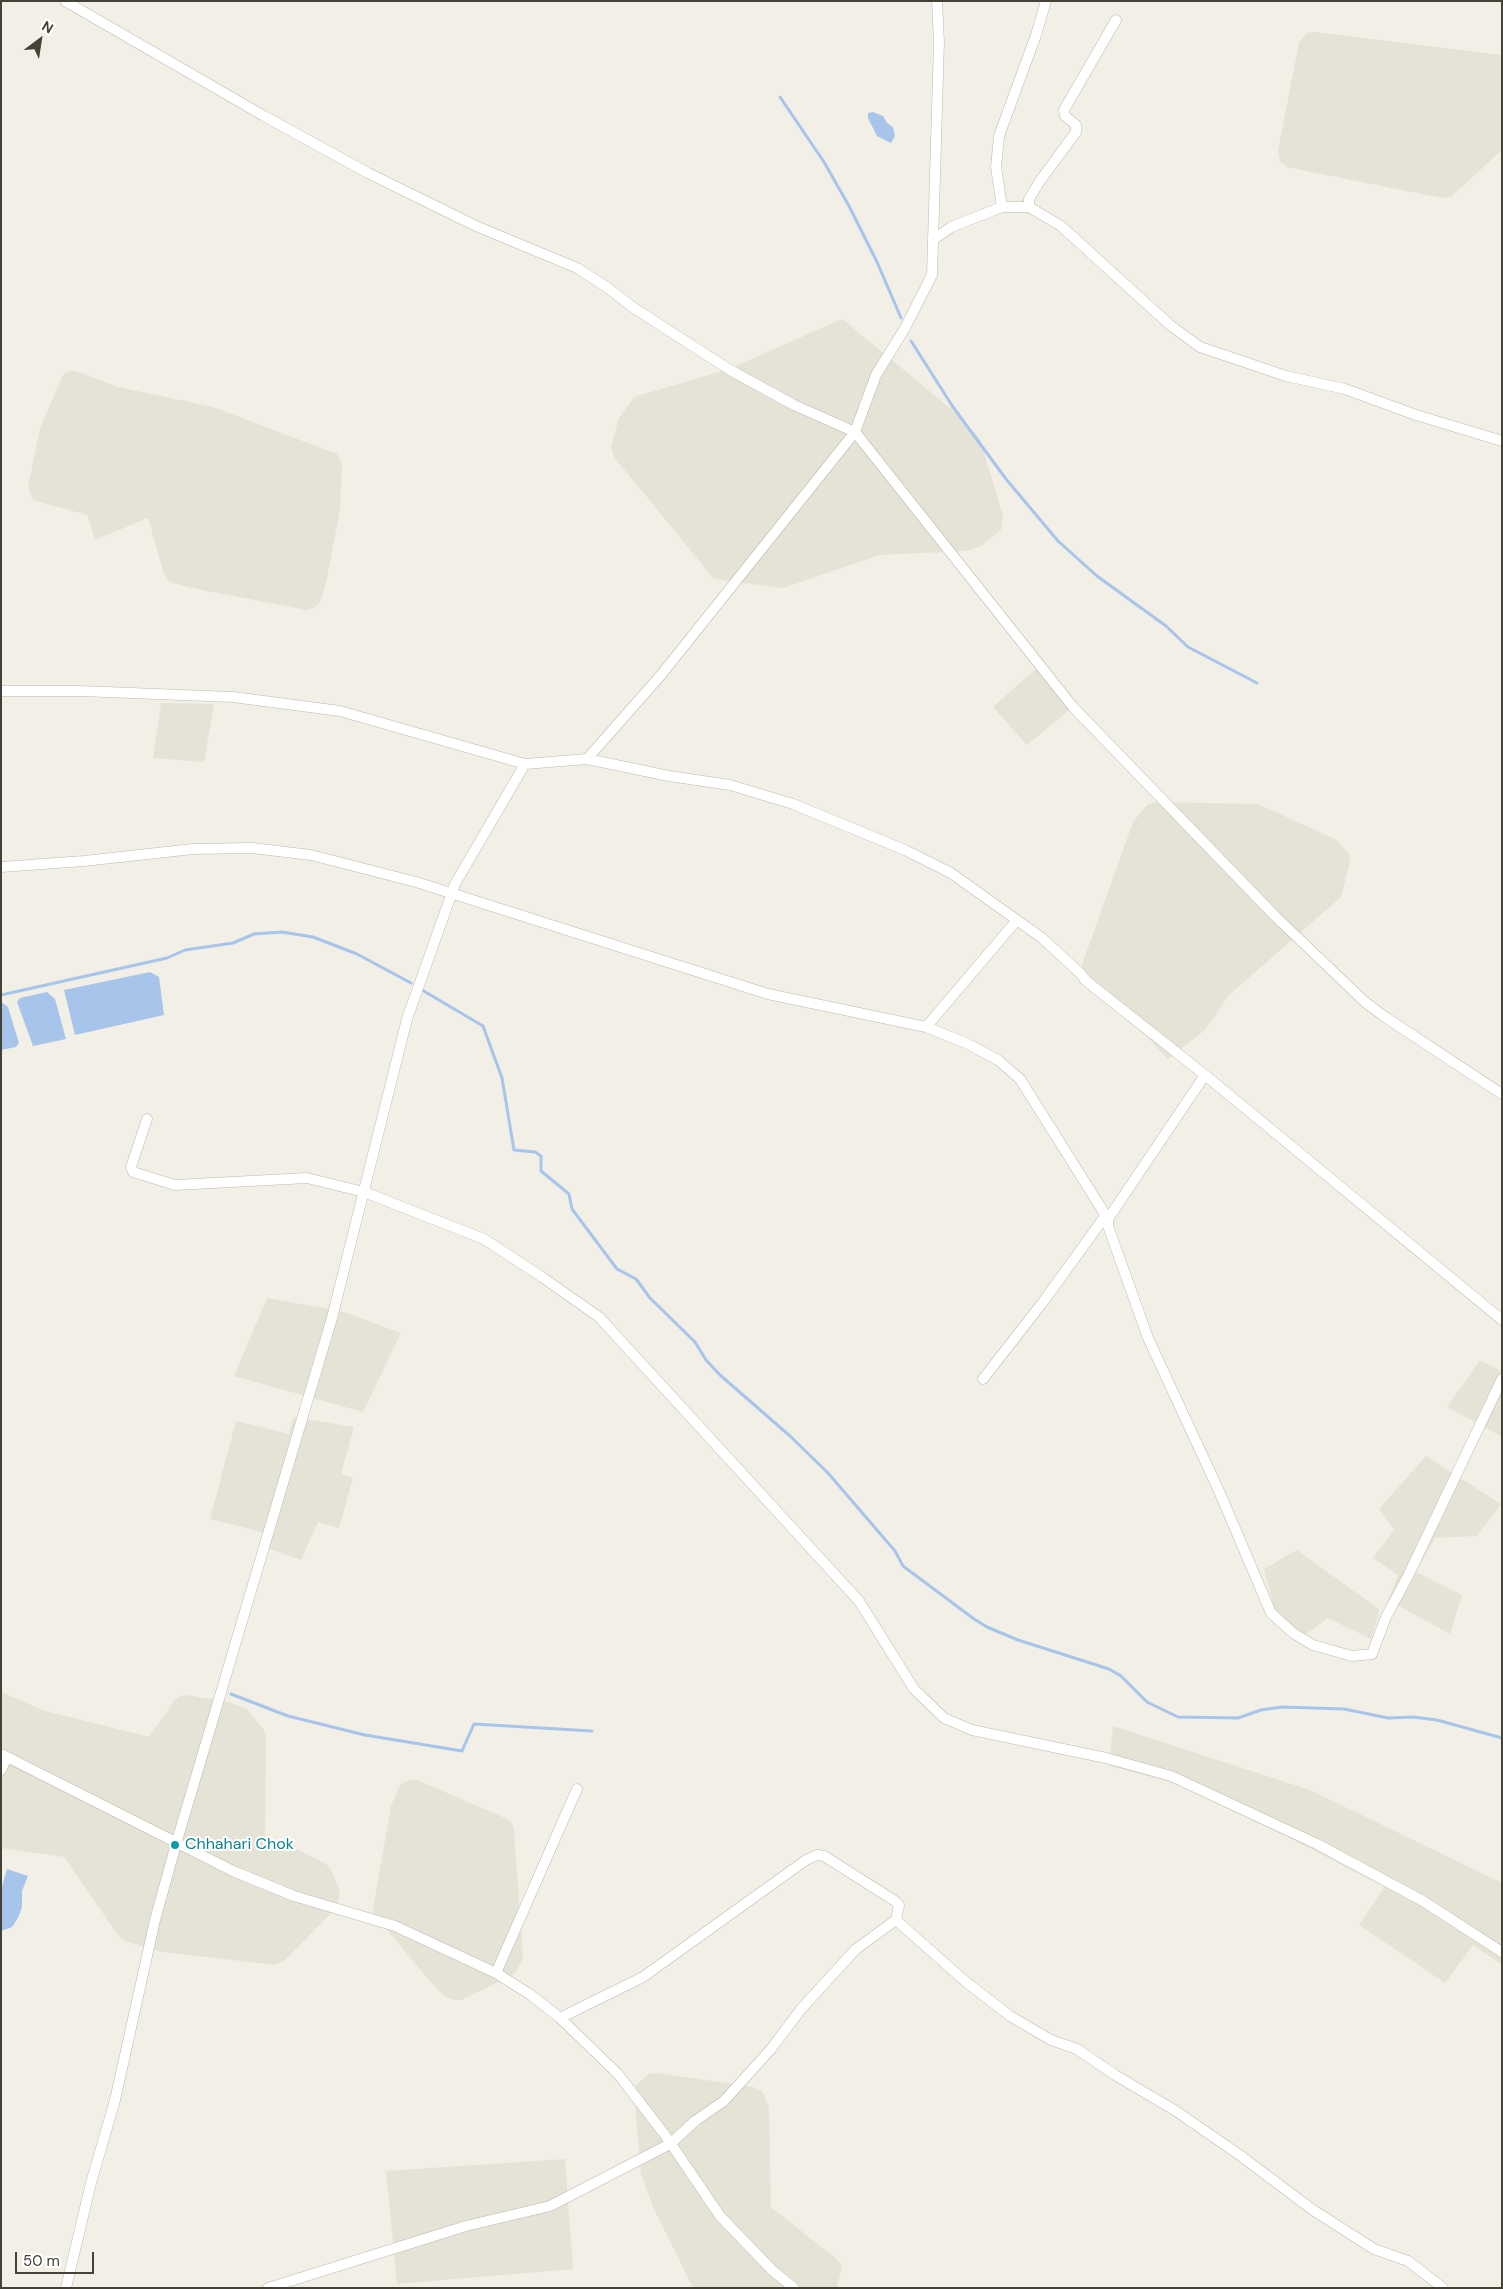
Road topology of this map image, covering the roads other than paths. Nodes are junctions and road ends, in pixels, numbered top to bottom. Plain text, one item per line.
1 (65, 1) edge
2 (937, 1) edge
3 (1046, 1) edge
4 (1116, 20) dead end
5 (1002, 207) junction
6 (1029, 207) junction
7 (933, 240) junction
8 (855, 432) junction
9 (1502, 441) edge
10 (1, 691) edge
11 (587, 759) junction
12 (525, 764) junction
13 (1, 867) edge
14 (452, 894) junction
15 (1017, 920) junction
16 (926, 1027) junction
17 (1205, 1075) junction
18 (1502, 1094) edge
19 (147, 1119) dead end
20 (364, 1192) junction
21 (1107, 1217) junction
22 (1502, 1320) edge
23 (983, 1379) dead end
24 (1502, 1379) edge
25 (4, 1755) edge
26 (1, 1770) edge
27 (577, 1789) dead end
28 (176, 1844) junction
29 (896, 1920) junction
30 (1502, 1952) edge
31 (496, 1974) junction
32 (560, 2018) junction
33 (670, 2144) junction
34 (66, 2288) edge
35 (268, 2288) edge
36 (794, 2288) edge
37 (1443, 2288) edge

1 - 8 street
2 - 7 street
3 - 5 street
4 - 6 street
5 - 6 street
5 - 7 street
6 - 9 street
7 - 8 street
8 - 11 street
8 - 18 street
10 - 12 street
11 - 12 street
11 - 15 street
12 - 14 street
13 - 14 street
14 - 16 street
14 - 20 street
15 - 16 street
15 - 17 street
16 - 21 street
17 - 21 street
17 - 22 street
19 - 20 street
20 - 28 street
20 - 30 street
21 - 23 street
21 - 24 street
25 - 26 street
25 - 28 street
27 - 31 street
28 - 31 street
28 - 34 street
29 - 32 street
29 - 33 street
29 - 37 street
31 - 32 street
32 - 33 street
33 - 35 street
33 - 36 street

